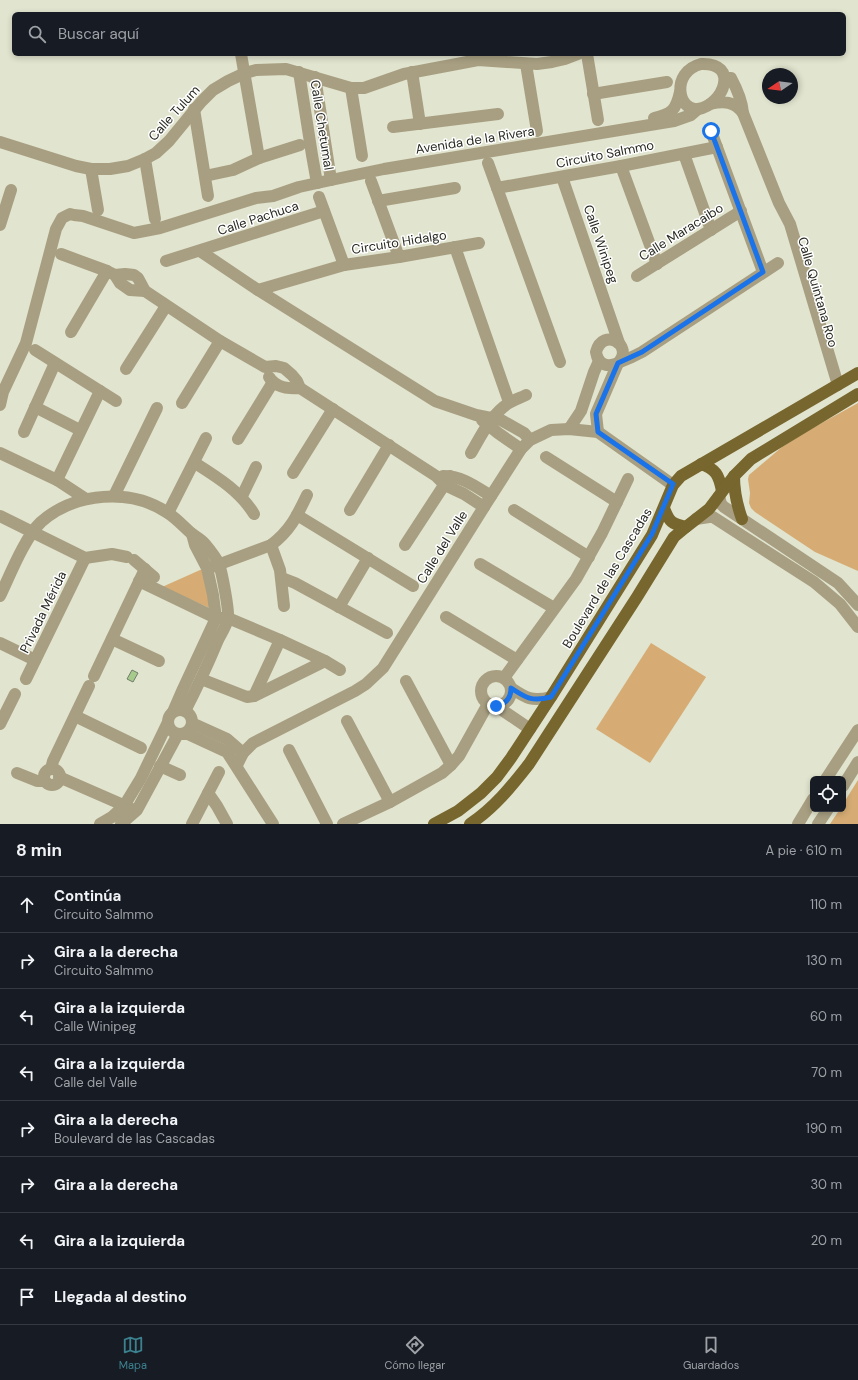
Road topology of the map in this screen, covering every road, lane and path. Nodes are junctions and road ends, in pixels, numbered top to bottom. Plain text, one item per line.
1 (241, 56) edge
2 (573, 56) edge
3 (586, 56) edge
4 (526, 64) junction
5 (299, 72) junction
6 (412, 72) junction
7 (244, 73) junction
8 (315, 78) junction
9 (725, 78) junction
10 (667, 82) dead end
11 (351, 88) junction
12 (680, 92) junction
13 (593, 94) junction
14 (710, 104) junction
15 (194, 109) junction
16 (698, 109) junction
17 (743, 113) junction
18 (498, 114) dead end
19 (420, 124) junction
20 (605, 126) junction
21 (393, 127) dead end
22 (537, 131) dead end
23 (711, 131) dead end
24 (324, 136) junction
25 (0, 142) edge
26 (304, 142) junction
27 (717, 147) junction
28 (684, 154) junction
29 (362, 156) dead end
30 (259, 158) junction
31 (145, 159) junction
32 (488, 163) dead end
33 (621, 166) junction
34 (91, 169) junction
35 (205, 176) junction
36 (330, 176) junction
37 (562, 176) junction
38 (316, 179) junction
39 (371, 181) dead end
40 (455, 188) dead end
41 (497, 188) junction
42 (11, 190) dead end
43 (208, 196) dead end
44 (319, 197) dead end
45 (378, 201) junction
46 (4, 203) edge
47 (98, 210) dead end
48 (324, 211) junction
49 (741, 211) junction
50 (157, 223) junction
51 (0, 225) edge
52 (711, 230) junction
53 (479, 242) dead end
54 (455, 247) junction
55 (200, 251) junction
56 (56, 254) junction
57 (399, 257) junction
58 (166, 261) dead end
59 (778, 263) dead end
60 (657, 264) junction
61 (344, 265) junction
62 (763, 272) junction
63 (111, 273) junction
64 (637, 276) dead end
65 (258, 290) junction
66 (166, 306) junction
67 (612, 320) junction
68 (71, 332) dead end
69 (605, 340) junction
70 (220, 341) junction
71 (620, 345) junction
72 (35, 350) dead end
73 (642, 352) junction
74 (599, 361) junction
75 (560, 362) dead end
76 (618, 362) junction
77 (55, 363) junction
78 (265, 368) junction
79 (126, 369) dead end
80 (858, 373) edge
81 (273, 382) junction
82 (834, 387) junction
83 (300, 388) junction
84 (100, 391) junction
85 (1, 394) edge
86 (858, 394) edge
87 (526, 395) dead end
88 (116, 401) dead end
89 (182, 402) dead end
90 (509, 402) junction
91 (0, 405) edge
92 (35, 407) junction
93 (157, 408) dead end
94 (333, 409) junction
95 (580, 411) junction
96 (596, 414) junction
97 (491, 422) junction
98 (569, 429) junction
99 (80, 430) junction
100 (24, 432) dead end
101 (598, 432) junction
102 (206, 438) dead end
103 (238, 439) dead end
104 (530, 440) junction
105 (389, 445) junction
106 (521, 449) junction
107 (0, 453) edge
108 (471, 453) dead end
109 (546, 457) dead end
110 (194, 463) junction
111 (701, 464) junction
112 (256, 467) dead end
113 (292, 473) dead end
114 (734, 476) junction
115 (628, 479) dead end
116 (56, 480) junction
117 (448, 481) junction
118 (673, 484) junction
119 (720, 493) junction
120 (307, 495) dead end
121 (114, 496) junction
122 (242, 496) junction
123 (491, 496) junction
124 (86, 499) junction
125 (617, 502) junction
126 (484, 507) junction
127 (664, 508) junction
128 (350, 510) dead end
129 (514, 510) dead end
130 (168, 513) junction
131 (254, 514) dead end
132 (297, 515) junction
133 (0, 516) edge
134 (696, 519) junction
135 (742, 519) junction
136 (686, 527) junction
137 (32, 531) junction
138 (271, 545) junction
139 (405, 545) dead end
140 (590, 557) junction
141 (85, 558) junction
142 (368, 558) junction
143 (480, 564) dead end
144 (213, 566) junction
145 (282, 578) junction
146 (4, 580) edge
147 (139, 581) junction
148 (413, 586) dead end
149 (0, 596) edge
150 (858, 604) edge
151 (284, 606) dead end
152 (339, 607) junction
153 (554, 608) junction
154 (446, 617) dead end
155 (222, 618) junction
156 (858, 627) edge
157 (387, 634) dead end
158 (112, 639) junction
159 (280, 640) junction
160 (0, 643) edge
161 (35, 660) junction
162 (518, 660) junction
163 (159, 661) dead end
164 (325, 661) junction
165 (340, 670) dead end
166 (504, 678) junction
167 (26, 679) dead end
168 (201, 679) junction
169 (406, 681) dead end
170 (511, 688) junction
171 (15, 694) dead end
172 (254, 696) junction
173 (551, 697) junction
174 (492, 705) junction
175 (175, 715) junction
176 (75, 716) junction
177 (348, 721) dead end
178 (0, 724) edge
179 (192, 725) junction
180 (530, 729) junction
181 (858, 730) edge
182 (179, 734) junction
183 (141, 748) dead end
184 (288, 750) dead end
185 (243, 754) junction
186 (858, 762) edge
187 (237, 765) junction
188 (451, 765) junction
189 (160, 766) junction
190 (219, 772) dead end
191 (17, 773) dead end
192 (55, 773) junction
193 (180, 775) dead end
194 (828, 776) edge
195 (846, 781) edge
196 (208, 793) junction
197 (390, 802) junction
198 (810, 804) edge
199 (124, 806) junction
200 (137, 810) junction
201 (826, 812) edge
202 (117, 822) edge
203 (100, 824) edge
204 (192, 824) edge
205 (227, 824) edge
206 (273, 824) edge
207 (327, 824) edge
208 (343, 824) edge
209 (434, 824) edge
210 (470, 824) edge
211 (798, 824) edge
212 (818, 824) edge

1 - 7 street
2 - 4 street, Calle Tulum
3 - 13 street
4 - 6 street, Calle Tulum
4 - 22 street
5 - 7 street, Calle Tulum
5 - 8 street, Calle Tulum
5 - 26 street, Calle Chetumal
6 - 11 street, Calle Tulum
6 - 19 street
7 - 15 street, Calle Tulum
7 - 30 street
8 - 11 street, Calle Tulum
8 - 24 street, Calle Chetumal
9 - 12 street
9 - 14 street
9 - 17 street, Calle Quintana Roo
10 - 13 street
11 - 29 street
12 - 16 street
12 - 20 street, Avenida de la Rivera
13 - 20 street
14 - 16 street
14 - 17 street
15 - 31 street, Calle Tulum
15 - 35 street
16 - 20 street, Avenida de la Rivera
17 - 82 street, Calle Quintana Roo
18 - 19 street
19 - 21 street
20 - 36 street, Avenida de la Rivera
23 - 27 street
24 - 26 street
24 - 36 street, Calle Chetumal
25 - 34 street, Calle Tulum
26 - 30 street
26 - 38 street, Calle Chetumal
27 - 28 street, Circuito Salmmo
27 - 49 street
28 - 33 street, Circuito Salmmo
28 - 52 street
30 - 35 street
31 - 34 street, Calle Tulum
31 - 50 street
32 - 41 street
33 - 37 street, Circuito Salmmo
33 - 60 street
34 - 47 street
35 - 43 street
36 - 38 street, Avenida de la Rivera
37 - 41 street, Circuito Salmmo
37 - 67 street, Calle Winipeg
38 - 50 street, Avenida de la Rivera
39 - 45 street
40 - 45 street
41 - 75 street
42 - 46 street
44 - 48 street
45 - 57 street
46 - 51 street
48 - 55 street, Calle Pachuca
48 - 61 street
49 - 52 street, Calle Maracaibo
49 - 62 street
50 - 56 street, Avenida de la Rivera
52 - 60 street, Calle Maracaibo
53 - 54 street
54 - 57 street, Circuito Hidalgo
54 - 90 street, Circuito Hidalgo
55 - 58 street, Calle Pachuca
55 - 65 street
56 - 63 street
56 - 85 street, Avenida de la Rivera
57 - 61 street, Circuito Hidalgo
59 - 62 street
60 - 64 street, Calle Maracaibo
61 - 65 street, Circuito Hidalgo
62 - 73 street
63 - 66 street
63 - 68 street
65 - 97 street
66 - 70 street
66 - 79 street
67 - 69 street
67 - 71 street, Calle Winipeg
69 - 71 street
69 - 74 street
70 - 78 street
70 - 89 street
71 - 73 street
71 - 76 street
72 - 77 street
73 - 76 street
74 - 76 street
74 - 95 street
76 - 96 street
77 - 84 street
77 - 92 street
78 - 81 street
78 - 83 street
80 - 82 main road
81 - 83 street
81 - 103 street
82 - 111 main road
83 - 94 street
84 - 88 street
84 - 99 street
85 - 91 street, Avenida de la Rivera
86 - 114 main road
87 - 90 street
90 - 97 street
92 - 99 street
92 - 100 street
93 - 121 street
94 - 105 street
94 - 113 street
95 - 96 street
95 - 98 street
96 - 101 street
97 - 104 street
97 - 106 street
97 - 108 street
98 - 101 street, Calle del Valle
98 - 104 street, Calle del Valle
99 - 116 street
101 - 118 street, Calle del Valle
102 - 110 street
104 - 106 street, Calle del Valle
105 - 117 street
105 - 128 street
106 - 123 street, Calle del Valle
107 - 116 street
109 - 125 street
110 - 122 street
110 - 130 street
111 - 118 main road
111 - 119 main road
112 - 122 street
114 - 119 main road
114 - 135 main road
115 - 125 street
116 - 124 street
117 - 123 street
117 - 126 street
117 - 139 street
118 - 127 main road, Boulevard de las Cascadas
119 - 134 main road
119 - 135 street
120 - 132 street
121 - 124 street
121 - 130 street
122 - 131 street
123 - 126 street, Calle del Valle
124 - 137 street
125 - 140 street
126 - 185 street, Calle del Valle
127 - 136 main road
127 - 173 main road, Boulevard de las Cascadas
129 - 140 street
130 - 144 street
132 - 138 street
132 - 142 street
133 - 137 street
134 - 136 main road
134 - 156 street
135 - 150 street
136 - 210 main road
137 - 141 street
137 - 146 street
138 - 144 street
138 - 145 street
140 - 153 street
141 - 147 street
141 - 161 street, Privada Mérida
142 - 148 street
142 - 152 street
143 - 153 street
144 - 155 street
145 - 151 street
145 - 152 street
146 - 149 street
147 - 155 street
147 - 158 street
152 - 157 street
153 - 162 street
154 - 162 street
155 - 159 street
155 - 168 street
155 - 175 street
158 - 163 street
158 - 176 street
159 - 164 street
159 - 172 street
160 - 161 street
161 - 167 street, Privada Mérida
162 - 166 street
164 - 165 street
164 - 172 street
166 - 170 street
166 - 174 street
168 - 172 street
168 - 175 street
169 - 188 street
170 - 173 street
170 - 174 street
171 - 178 street
173 - 180 main road, Boulevard de las Cascadas
174 - 180 street
174 - 188 street
175 - 179 street
175 - 182 street
175 - 199 street
176 - 183 street
176 - 192 street
177 - 197 street
179 - 182 street
179 - 185 street
180 - 209 main road, Boulevard de las Cascadas
181 - 194 street
182 - 187 street
182 - 189 street
184 - 207 street
185 - 187 street, Calle del Valle
186 - 195 street
187 - 206 street
188 - 197 street
189 - 193 street
189 - 200 street
190 - 196 street
191 - 192 street
192 - 199 street
196 - 204 street
196 - 205 street
197 - 208 street
198 - 211 street
199 - 200 street
199 - 202 street
200 - 202 street
201 - 212 street
202 - 203 street

